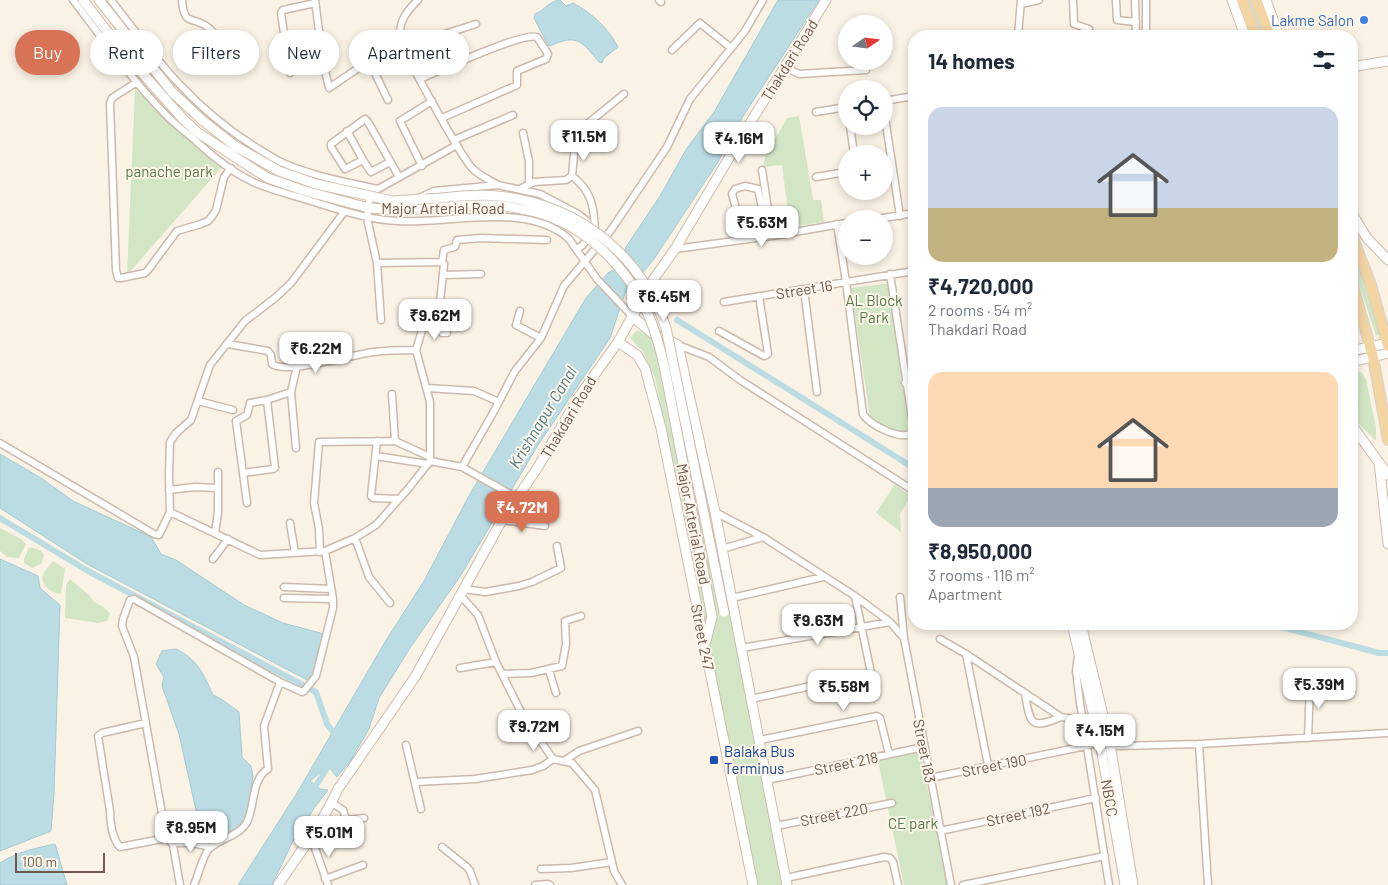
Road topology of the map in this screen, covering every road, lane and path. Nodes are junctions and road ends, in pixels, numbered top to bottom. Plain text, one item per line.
1 (73, 0) edge
2 (83, 0) edge
3 (99, 0) edge
4 (111, 0) edge
5 (182, 0) edge
6 (418, 0) edge
7 (763, 0) edge
8 (826, 0) edge
9 (1039, 0) edge
10 (1073, 0) edge
11 (1116, 0) edge
12 (1135, 0) edge
13 (1146, 0) edge
14 (1232, 0) edge
15 (1242, 0) edge
16 (1256, 0) edge
17 (1266, 0) edge
18 (315, 2) edge
19 (1021, 2) edge
20 (1136, 22) junction
21 (476, 24) dead end
22 (211, 30) edge
23 (284, 30) edge
24 (401, 30) edge
25 (457, 30) edge
26 (1019, 30) edge
27 (1089, 30) edge
28 (1136, 30) edge
29 (1146, 30) edge
30 (1243, 30) edge
31 (1254, 30) edge
32 (1268, 30) edge
33 (1277, 30) edge
34 (731, 48) junction
35 (672, 50) dead end
36 (1388, 61) edge
37 (786, 67) junction
38 (1358, 67) edge
39 (866, 70) dead end
40 (349, 75) edge
41 (376, 75) edge
42 (418, 75) edge
43 (420, 79) junction
44 (137, 82) junction
45 (624, 94) dead end
46 (908, 97) edge
47 (388, 100) dead end
48 (893, 100) edge
49 (432, 101) junction
50 (838, 108) edge
51 (816, 112) dead end
52 (513, 115) dead end
53 (442, 118) junction
54 (347, 131) junction
55 (523, 133) dead end
56 (456, 143) junction
57 (363, 160) junction
58 (390, 162) junction
59 (422, 166) junction
60 (231, 168) junction
61 (762, 170) dead end
62 (893, 170) edge
63 (838, 173) edge
64 (572, 176) junction
65 (816, 176) dead end
66 (399, 177) junction
67 (529, 184) junction
68 (498, 185) junction
69 (520, 189) junction
70 (376, 194) junction
71 (414, 200) junction
72 (369, 208) junction
73 (344, 212) junction
74 (908, 214) edge
75 (900, 216) junction
76 (893, 217) edge
77 (367, 218) junction
78 (1358, 223) edge
79 (837, 224) joint
80 (595, 231) junction
81 (762, 233) junction
82 (749, 235) junction
83 (772, 236) junction
84 (547, 240) dead end
85 (577, 249) junction
86 (675, 249) junction
87 (1358, 251) edge
88 (584, 260) junction
89 (1388, 260) edge
90 (442, 262) junction
91 (376, 263) junction
92 (908, 272) edge
93 (481, 274) dead end
94 (890, 274) junction
95 (443, 275) junction
96 (846, 282) junction
97 (804, 289) junction
98 (759, 296) junction
99 (724, 302) dead end
100 (1358, 304) edge
101 (520, 311) dead end
102 (633, 317) junction
103 (381, 320) dead end
104 (424, 324) junction
105 (720, 331) dead end
106 (447, 333) dead end
107 (541, 338) junction
108 (618, 342) junction
109 (228, 344) junction
110 (678, 345) junction
111 (1370, 346) junction
112 (1388, 346) edge
113 (1358, 349) edge
114 (416, 350) junction
115 (1373, 357) junction
116 (1358, 360) edge
117 (296, 366) junction
118 (908, 382) edge
119 (905, 383) junction
120 (427, 388) junction
121 (291, 392) junction
122 (818, 392) dead end
123 (392, 394) dead end
124 (908, 399) edge
125 (267, 400) junction
126 (198, 401) junction
127 (499, 402) junction
128 (232, 410) dead end
129 (1358, 434) edge
130 (908, 435) edge
131 (377, 440) junction
132 (1388, 440) edge
133 (395, 441) junction
134 (0, 443) edge
135 (296, 448) dead end
136 (376, 456) junction
137 (429, 461) junction
138 (1379, 462) junction
139 (462, 467) junction
140 (218, 472) dead end
141 (243, 473) junction
142 (1388, 475) edge
143 (908, 487) edge
144 (218, 488) junction
145 (169, 490) junction
146 (514, 496) junction
147 (399, 500) junction
148 (247, 503) dead end
149 (170, 512) junction
150 (715, 512) junction
151 (502, 520) junction
152 (290, 523) dead end
153 (545, 526) dead end
154 (215, 533) junction
155 (763, 537) junction
156 (355, 538) junction
157 (228, 539) junction
158 (1388, 544) edge
159 (557, 546) dead end
160 (722, 549) junction
161 (322, 551) junction
162 (295, 553) junction
163 (213, 559) dead end
164 (823, 577) junction
165 (284, 587) dead end
166 (331, 590) junction
167 (462, 592) junction
168 (854, 596) junction
169 (900, 597) dead end
170 (284, 598) dead end
171 (732, 598) junction
172 (333, 599) junction
173 (390, 603) dead end
174 (581, 616) dead end
175 (890, 622) junction
176 (862, 627) junction
177 (738, 628) junction
178 (1073, 630) edge
179 (1082, 630) edge
180 (904, 638) junction
181 (940, 639) dead end
182 (705, 646) junction
183 (742, 648) junction
184 (1079, 653) junction
185 (966, 654) junction
186 (496, 662) junction
187 (460, 668) dead end
188 (549, 670) junction
189 (503, 674) junction
190 (1324, 676) dead end
191 (280, 682) junction
192 (556, 693) dead end
193 (1025, 694) junction
194 (751, 699) junction
195 (1061, 717) junction
196 (1082, 720) junction
197 (146, 723) junction
198 (638, 731) dead end
199 (1388, 733) edge
200 (1308, 738) junction
201 (760, 740) junction
202 (1105, 743) junction
203 (1200, 744) junction
204 (406, 745) dead end
205 (1086, 746) junction
206 (924, 747) junction
207 (889, 754) junction
208 (553, 759) junction
209 (564, 761) junction
210 (988, 765) junction
211 (930, 778) junction
212 (767, 780) junction
213 (416, 782) junction
214 (1096, 798) junction
215 (332, 803) junction
216 (892, 803) dead end
217 (421, 808) dead end
218 (364, 818) dead end
219 (776, 826) junction
220 (940, 831) junction
221 (311, 837) junction
222 (170, 840) junction
223 (211, 847) junction
224 (442, 847) dead end
225 (1105, 856) junction
226 (612, 862) junction
227 (363, 865) dead end
228 (542, 869) dead end
229 (787, 881) edge
230 (327, 882) edge
231 (180, 885) edge
232 (194, 885) edge
233 (278, 885) edge
234 (475, 885) edge
235 (535, 885) edge
236 (550, 885) edge
237 (622, 885) edge
238 (753, 885) edge
239 (898, 885) edge
240 (951, 885) edge
241 (963, 885) edge
242 (1109, 885) edge
243 (1124, 885) edge
244 (1133, 885) edge
245 (1208, 885) edge

1 - 44 street
2 - 72 street, Major Arterial Road
3 - 70 street, Major Arterial Road
4 - 70 street
5 - 22 street
6 - 24 street
7 - 34 street
8 - 37 street, Thakdari Road
9 - 19 street
10 - 27 street
11 - 20 street
12 - 20 street
13 - 29 street
14 - 30 street
15 - 31 main road
16 - 32 main road
17 - 33 street
18 - 23 street
18 - 40 street
19 - 26 street
20 - 28 street
21 - 25 street
34 - 35 street
34 - 88 street
36 - 38 street
37 - 39 street
37 - 86 street, Thakdari Road
41 - 47 street
42 - 43 street
43 - 49 street
43 - 53 street
44 - 60 street
44 - 60 street
45 - 64 street
46 - 48 street
49 - 53 street
49 - 59 street
50 - 51 street
52 - 56 street
53 - 56 street
54 - 57 street
54 - 57 street
54 - 58 street
55 - 67 street
56 - 59 street
56 - 68 street
57 - 58 street
58 - 66 street
59 - 66 street
60 - 73 street
61 - 83 street
62 - 75 street
63 - 65 street
64 - 67 street
64 - 80 street
66 - 70 street
67 - 69 street
68 - 69 street
68 - 71 street
69 - 85 street
70 - 71 street, Major Arterial Road
70 - 72 street
71 - 80 street, Major Arterial Road, bridge
72 - 77 street
72 - 182 street, Major Arterial Road, bridge
73 - 77 street
73 - 109 street
74 - 75 street
75 - 76 street
77 - 85 street
77 - 91 street
78 - 89 street
79 - 83 street
79 - 96 street
80 - 177 street, Major Arterial Road, bridge
81 - 82 street
81 - 82 street
81 - 83 street
82 - 86 street
84 - 90 street
85 - 88 street
86 - 102 street, Thakdari Road
87 - 112 main road
88 - 102 street
88 - 107 street
90 - 91 street
90 - 95 street
91 - 103 street
92 - 94 street, Street 16
93 - 95 street
94 - 96 street, Street 16
94 - 119 street
95 - 104 street
96 - 97 street, Street 16
96 - 130 street
97 - 98 street, Street 16
97 - 122 street
98 - 99 street, Street 16
98 - 105 street
100 - 111 main road
101 - 107 street
102 - 108 street, Thakdari Road
102 - 110 street
104 - 106 street
104 - 114 street
107 - 127 street
108 - 146 street, Thakdari Road
108 - 182 street, Street 247
109 - 117 street
109 - 126 street
110 - 143 street
110 - 150 street
111 - 112 street
111 - 113 street
111 - 115 main road
112 - 115 street
114 - 117 street
114 - 120 street
115 - 116 street
115 - 132 main road
117 - 121 street
118 - 119 street
119 - 124 street
120 - 127 street
120 - 137 street
121 - 125 street
121 - 135 street
123 - 133 street
125 - 141 street
125 - 141 street
126 - 128 street
126 - 145 street
127 - 139 street
129 - 138 street
131 - 133 street
131 - 136 street
131 - 161 street
133 - 137 street
134 - 149 street
136 - 137 street
136 - 147 street
137 - 139 street
137 - 147 street
138 - 142 street
138 - 158 street
139 - 146 street
140 - 144 street
141 - 148 street
144 - 145 street
144 - 154 street
145 - 149 street
146 - 151 street, Thakdari Road
147 - 156 street
149 - 154 street
150 - 155 street
150 - 160 street
151 - 153 street
151 - 167 street, Thakdari Road
152 - 162 street
154 - 157 street
155 - 160 street
155 - 164 street
156 - 161 street
156 - 173 street
157 - 162 street
157 - 163 street
159 - 167 street
160 - 171 street
161 - 162 street
161 - 166 street
164 - 168 street
164 - 171 street
165 - 166 street
166 - 172 street
167 - 186 street
167 - 215 street, Thakdari Road
168 - 175 street
168 - 176 street
169 - 180 street, Street 183
170 - 172 street
171 - 177 street
172 - 191 street
174 - 188 street
175 - 176 street
175 - 180 street
176 - 183 street
176 - 194 street
177 - 183 street
178 - 184 street, NBCC
179 - 202 street
180 - 206 street, Street 183
181 - 185 street
182 - 238 street, Street 247
183 - 194 street
184 - 196 street
184 - 202 street, NBCC
185 - 193 street
185 - 210 street
186 - 187 street
186 - 189 street
188 - 189 street
188 - 192 street
189 - 208 street
190 - 200 street
191 - 197 street
191 - 223 street
193 - 195 street
193 - 195 street
194 - 201 street
195 - 196 street
196 - 205 street
197 - 222 street
197 - 222 street
198 - 209 street
199 - 200 street, Street 190
200 - 203 street, Street 190
201 - 207 street
201 - 212 street
202 - 203 street, Street 190
202 - 205 street, Street 190
202 - 243 street, NBCC
202 - 244 street
203 - 245 street
204 - 213 street
205 - 210 street, Street 190
205 - 214 street
206 - 207 street, Street 218
206 - 211 street, Street 183
207 - 212 street, Street 218
208 - 209 street
208 - 213 street
209 - 226 street
210 - 211 street, Street 190
211 - 220 street, Street 183
212 - 219 street
213 - 217 street
214 - 220 street, Street 192
214 - 225 street
215 - 218 street
215 - 221 street, Thakdari Road
216 - 219 street, Street 220
219 - 229 street
220 - 240 street, Street 183
221 - 230 street
221 - 233 street, Thakdari Road
222 - 223 street
222 - 231 street
223 - 232 street
224 - 234 street
225 - 241 street
225 - 242 street
226 - 228 street
226 - 237 street
227 - 230 street
229 - 239 street
235 - 236 street

